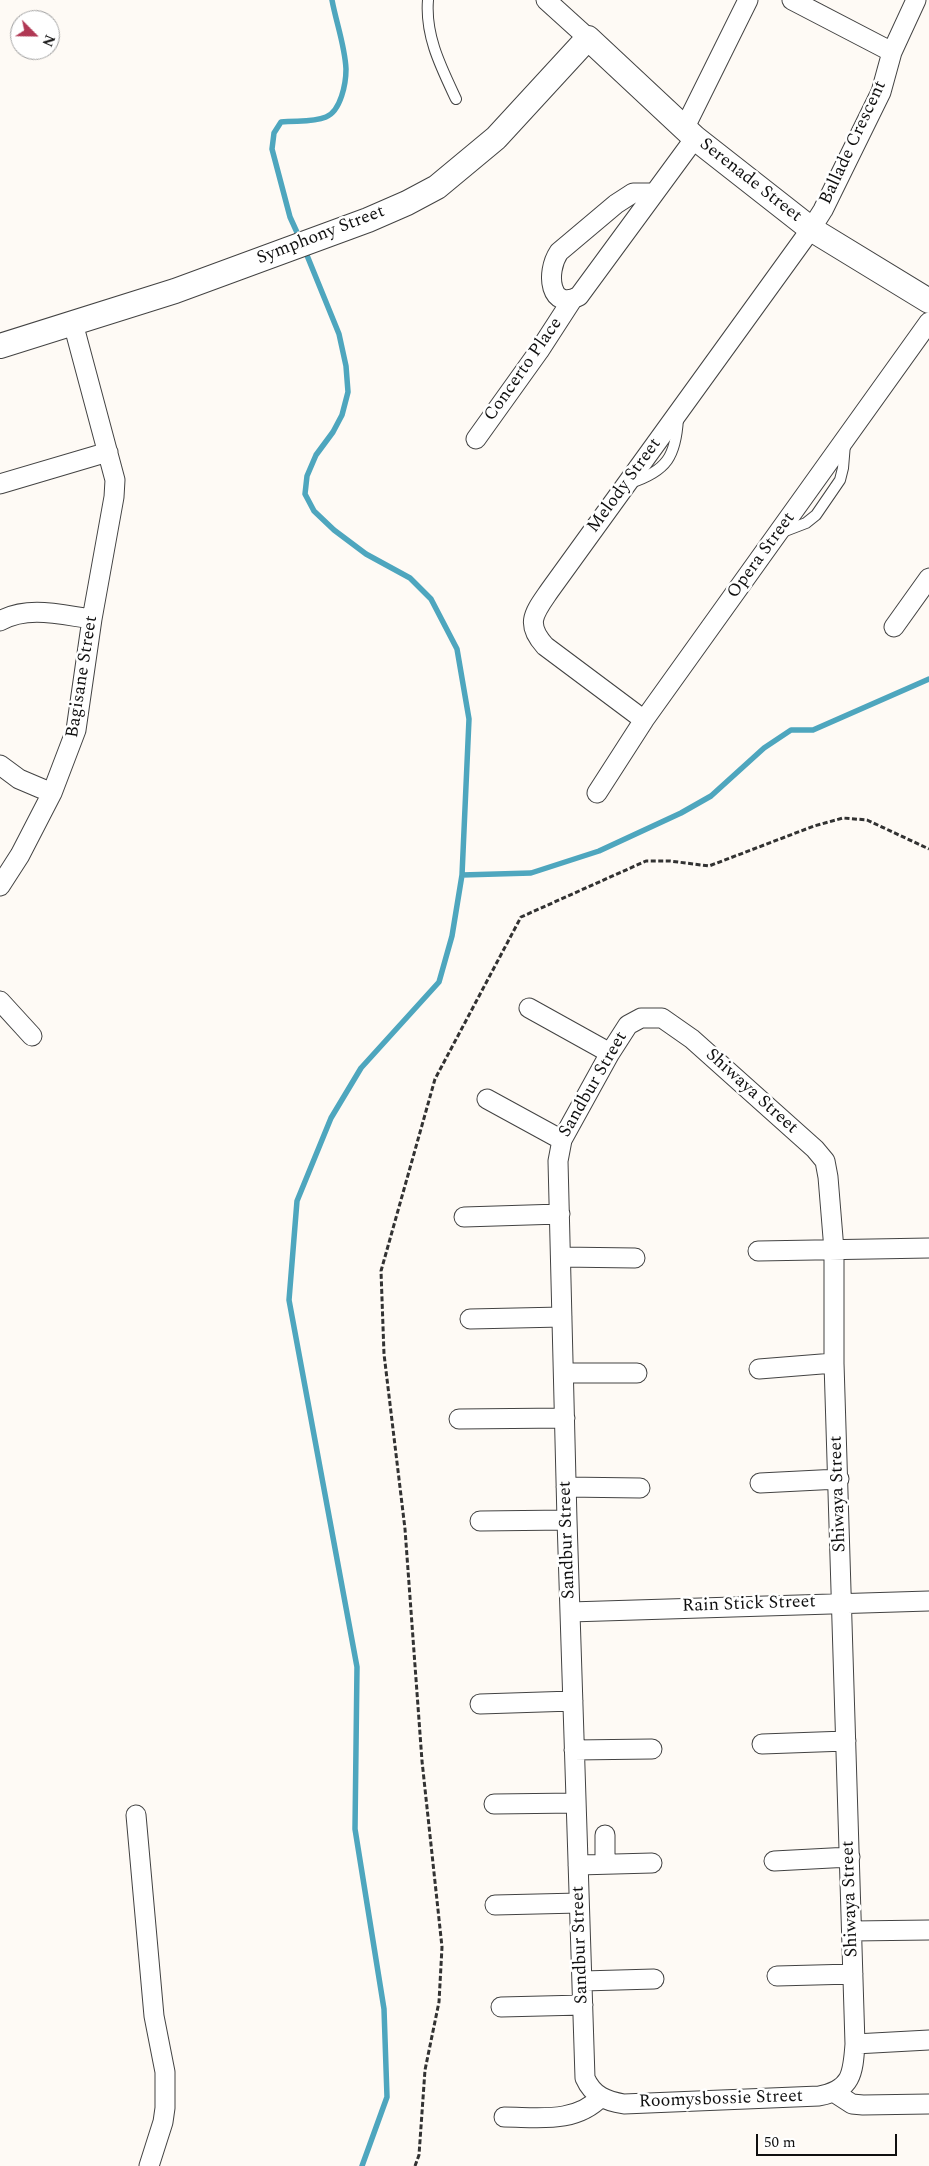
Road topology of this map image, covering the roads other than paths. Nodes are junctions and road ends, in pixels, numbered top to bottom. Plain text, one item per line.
1 (428, 0) edge
2 (546, 0) edge
3 (748, 0) edge
4 (792, 0) edge
5 (916, 0) edge
6 (588, 38) junction
7 (892, 52) junction
8 (456, 99) dead end
9 (690, 133) junction
10 (654, 193) junction
11 (811, 229) junction
12 (572, 300) junction
13 (929, 301) edge
14 (929, 322) edge
15 (73, 323) junction
16 (0, 346) edge
17 (476, 439) dead end
18 (108, 452) junction
19 (0, 484) edge
20 (929, 578) edge
21 (92, 619) junction
22 (0, 621) edge
23 (894, 627) dead end
24 (644, 720) junction
25 (0, 765) edge
26 (52, 792) junction
27 (597, 793) dead end
28 (0, 886) edge
29 (0, 1001) edge
30 (529, 1008) dead end
31 (662, 1018) joint
32 (32, 1036) dead end
33 (610, 1053) junction
34 (487, 1100) dead end
35 (562, 1140) junction
36 (560, 1214) junction
37 (464, 1217) dead end
38 (929, 1248) edge
39 (834, 1250) junction
40 (758, 1251) dead end
41 (561, 1257) junction
42 (635, 1258) dead end
43 (562, 1317) junction
44 (470, 1319) dead end
45 (834, 1363) junction
46 (759, 1369) dead end
47 (564, 1373) junction
48 (637, 1373) dead end
49 (565, 1418) junction
50 (459, 1419) dead end
51 (839, 1479) junction
52 (760, 1484) dead end
53 (566, 1487) junction
54 (640, 1488) dead end
55 (567, 1520) junction
56 (480, 1521) dead end
57 (929, 1601) edge
58 (842, 1602) junction
59 (570, 1612) junction
60 (573, 1701) junction
61 (480, 1704) dead end
62 (846, 1741) junction
63 (762, 1744) dead end
64 (652, 1749) dead end
65 (574, 1750) junction
66 (576, 1803) junction
67 (494, 1804) dead end
68 (136, 1815) dead end
69 (604, 1836) dead end
70 (850, 1856) junction
71 (774, 1861) dead end
72 (652, 1863) dead end
73 (605, 1864) junction
74 (578, 1865) junction
75 (580, 1903) junction
76 (496, 1906) dead end
77 (929, 1930) edge
78 (853, 1931) junction
79 (853, 1974) junction
80 (777, 1976) dead end
81 (654, 1979) dead end
82 (583, 1981) junction
83 (583, 2005) junction
84 (501, 2007) dead end
85 (929, 2040) edge
86 (855, 2044) junction
87 (837, 2091) junction
88 (604, 2099) junction
89 (929, 2104) edge
90 (504, 2117) dead end
91 (149, 2166) edge

1 - 8 lane
2 - 6 street
3 - 9 street
4 - 7 street
5 - 7 street, Ballade Crescent
6 - 9 street, Serenade Street
6 - 15 street, Symphony Street
7 - 11 street, Ballade Crescent
9 - 10 street, Concerto Place
9 - 11 street, Serenade Street
10 - 12 street, Concerto Place
10 - 12 street, Concerto Place
11 - 13 street, Serenade Street
11 - 24 street, Melody Street
12 - 17 street, Concerto Place
14 - 24 street, Opera Street
15 - 16 street, Symphony Street
15 - 18 street, Bagisane Street
18 - 19 street
18 - 21 street, Bagisane Street
20 - 23 street
21 - 22 street
21 - 26 street, Bagisane Street
24 - 27 street, Opera Street
25 - 26 street
26 - 28 street, Bagisane Street
29 - 32 street
30 - 33 street
31 - 33 street, Sandbur Street
31 - 39 street, Shiwaya Street
33 - 35 street, Sandbur Street
34 - 35 street
35 - 36 street, Sandbur Street
36 - 37 street
36 - 41 street, Sandbur Street
38 - 39 street
39 - 40 street
39 - 45 street, Shiwaya Street
41 - 42 street
41 - 43 street, Sandbur Street
43 - 44 street
43 - 47 street, Sandbur Street
45 - 46 street
45 - 51 street, Shiwaya Street
47 - 48 street
47 - 49 street, Sandbur Street
49 - 50 street
49 - 53 street, Sandbur Street
51 - 52 street
51 - 58 street, Shiwaya Street
53 - 54 street
53 - 55 street, Sandbur Street
55 - 56 street
55 - 59 street, Sandbur Street
57 - 58 street, Rain Stick Street
58 - 59 street, Rain Stick Street
58 - 62 street, Shiwaya Street
59 - 60 street, Sandbur Street
60 - 61 street
60 - 65 street, Sandbur Street
62 - 63 street
62 - 70 street, Shiwaya Street
64 - 65 street
65 - 66 street, Sandbur Street
66 - 67 street
66 - 74 street, Sandbur Street
68 - 91 street
69 - 73 street
70 - 71 street
70 - 78 street, Shiwaya Street
72 - 73 street
73 - 74 street
74 - 75 street, Sandbur Street
75 - 76 street
75 - 82 street, Sandbur Street
77 - 78 street
78 - 79 street, Shiwaya Street
79 - 80 street
79 - 86 street, Shiwaya Street
81 - 82 street
82 - 83 street, Sandbur Street
83 - 84 street
83 - 88 street, Sandbur Street
85 - 86 street
86 - 87 street, Shiwaya Street
87 - 88 street, Roomysbossie Street
87 - 89 street
88 - 90 street

